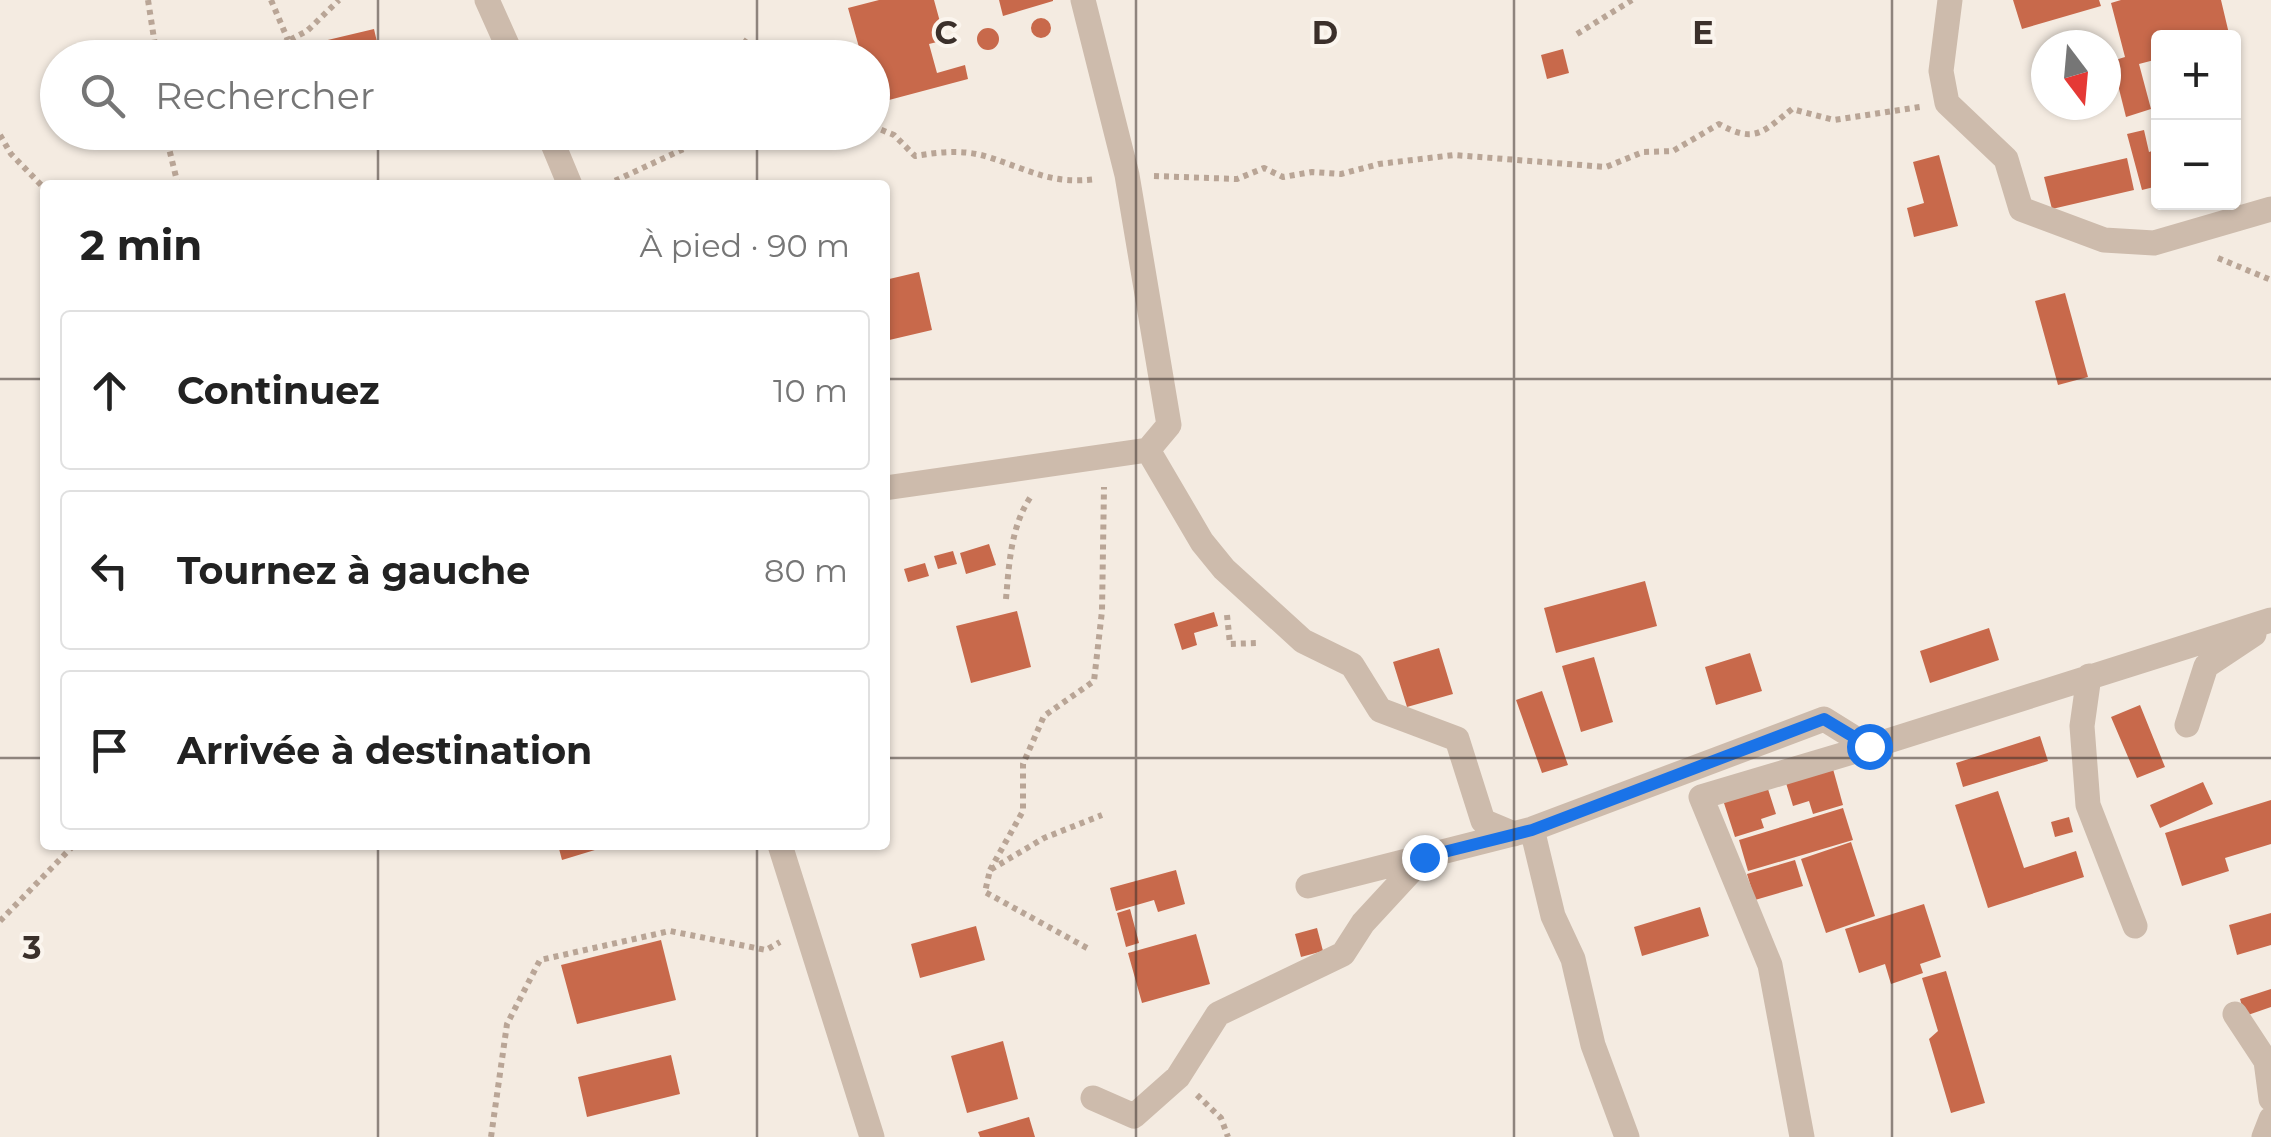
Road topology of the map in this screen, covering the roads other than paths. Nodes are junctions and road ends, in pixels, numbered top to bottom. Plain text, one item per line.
1 (487, 0) edge
2 (1083, 0) edge
3 (1950, 0) edge
4 (506, 40) edge
5 (555, 150) edge
6 (568, 180) edge
7 (2271, 209) edge
8 (1148, 450) junction
9 (890, 487) edge
10 (2271, 621) edge
11 (2089, 676) junction
12 (2188, 725) dead end
13 (1869, 746) junction
14 (1523, 832) junction
15 (782, 850) edge
16 (1424, 857) junction
17 (1308, 886) dead end
18 (2135, 926) dead end
19 (2236, 1014) dead end
20 (1094, 1098) dead end
21 (2271, 1099) edge
22 (2271, 1119) edge
23 (872, 1137) edge
24 (1627, 1137) edge
25 (1802, 1137) edge
26 (2264, 1137) edge

1 - 4 street
2 - 8 street
3 - 7 street
5 - 6 street
8 - 9 street
8 - 14 street
10 - 11 street
10 - 12 street
11 - 13 street
11 - 18 street
13 - 14 street
13 - 25 street
14 - 16 street
14 - 24 street
15 - 23 street
16 - 17 street
16 - 20 street
19 - 21 street
22 - 26 street

